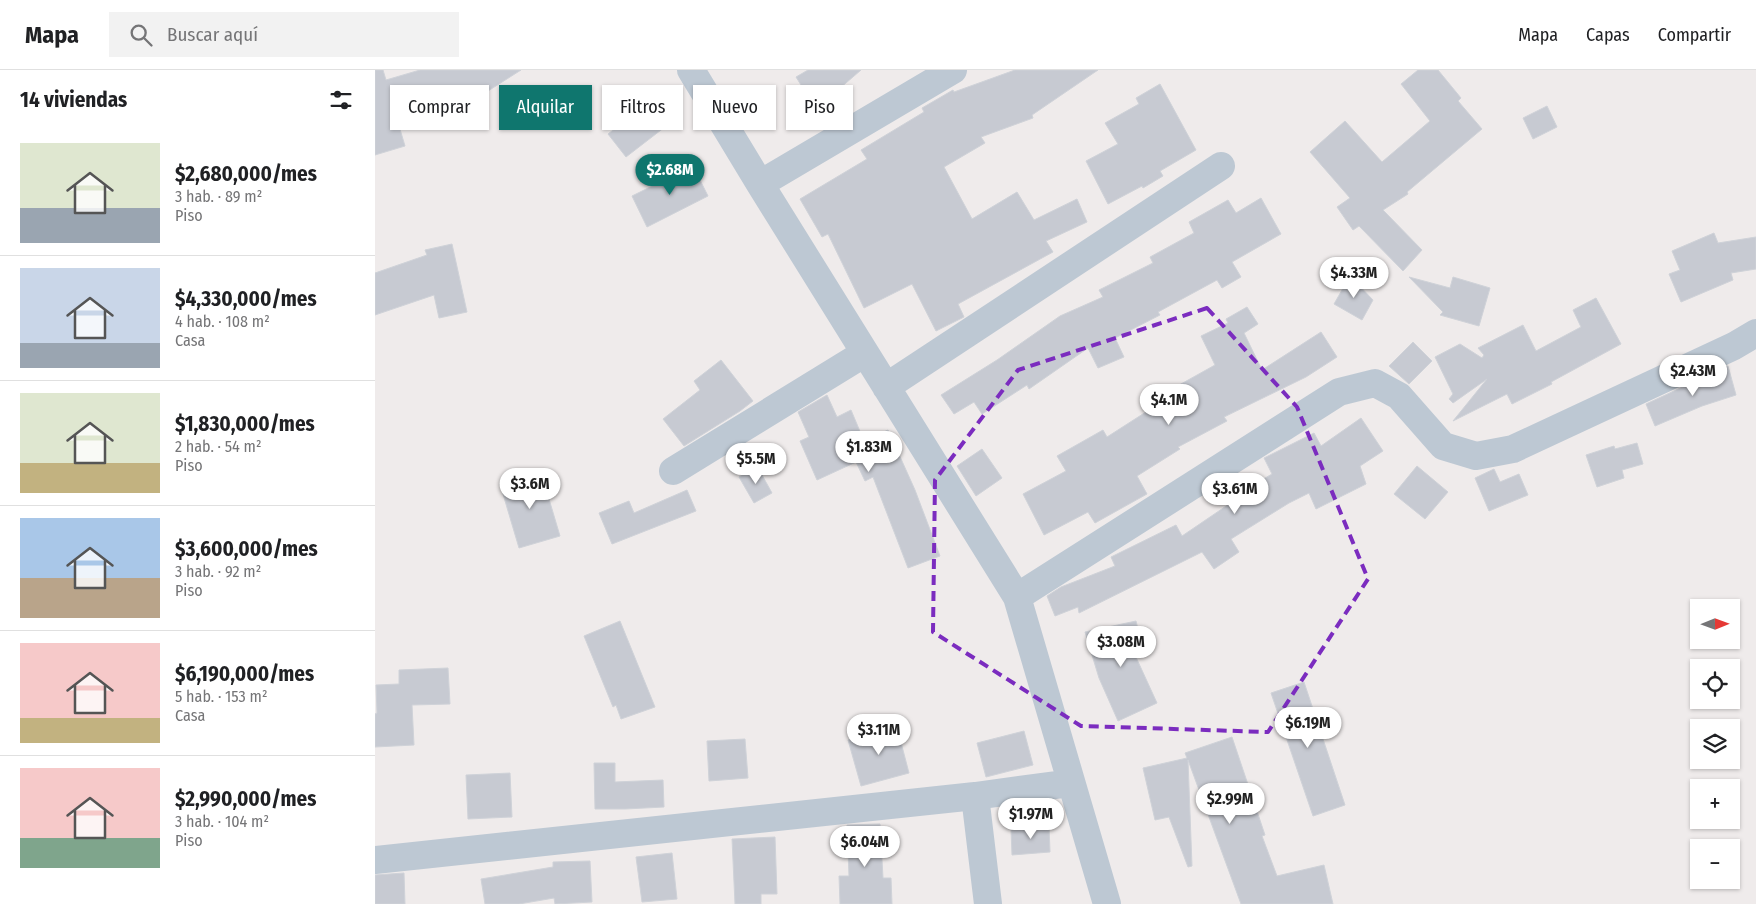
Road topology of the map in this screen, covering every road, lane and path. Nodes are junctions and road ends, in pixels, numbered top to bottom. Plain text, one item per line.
1 (691, 70) edge
2 (953, 70) edge
3 (1221, 166) dead end
4 (760, 184) junction
5 (1756, 334) edge
6 (865, 353) junction
7 (886, 387) junction
8 (673, 471) dead end
9 (1017, 597) junction
10 (1071, 783) junction
11 (975, 796) junction
12 (375, 860) edge
13 (988, 904) edge
14 (1107, 904) edge

1 - 4 street
2 - 4 street
3 - 7 street
4 - 6 street
5 - 9 street
6 - 7 street
6 - 8 street
7 - 9 street
9 - 10 street
10 - 11 street
10 - 14 street
11 - 12 street
11 - 13 street

